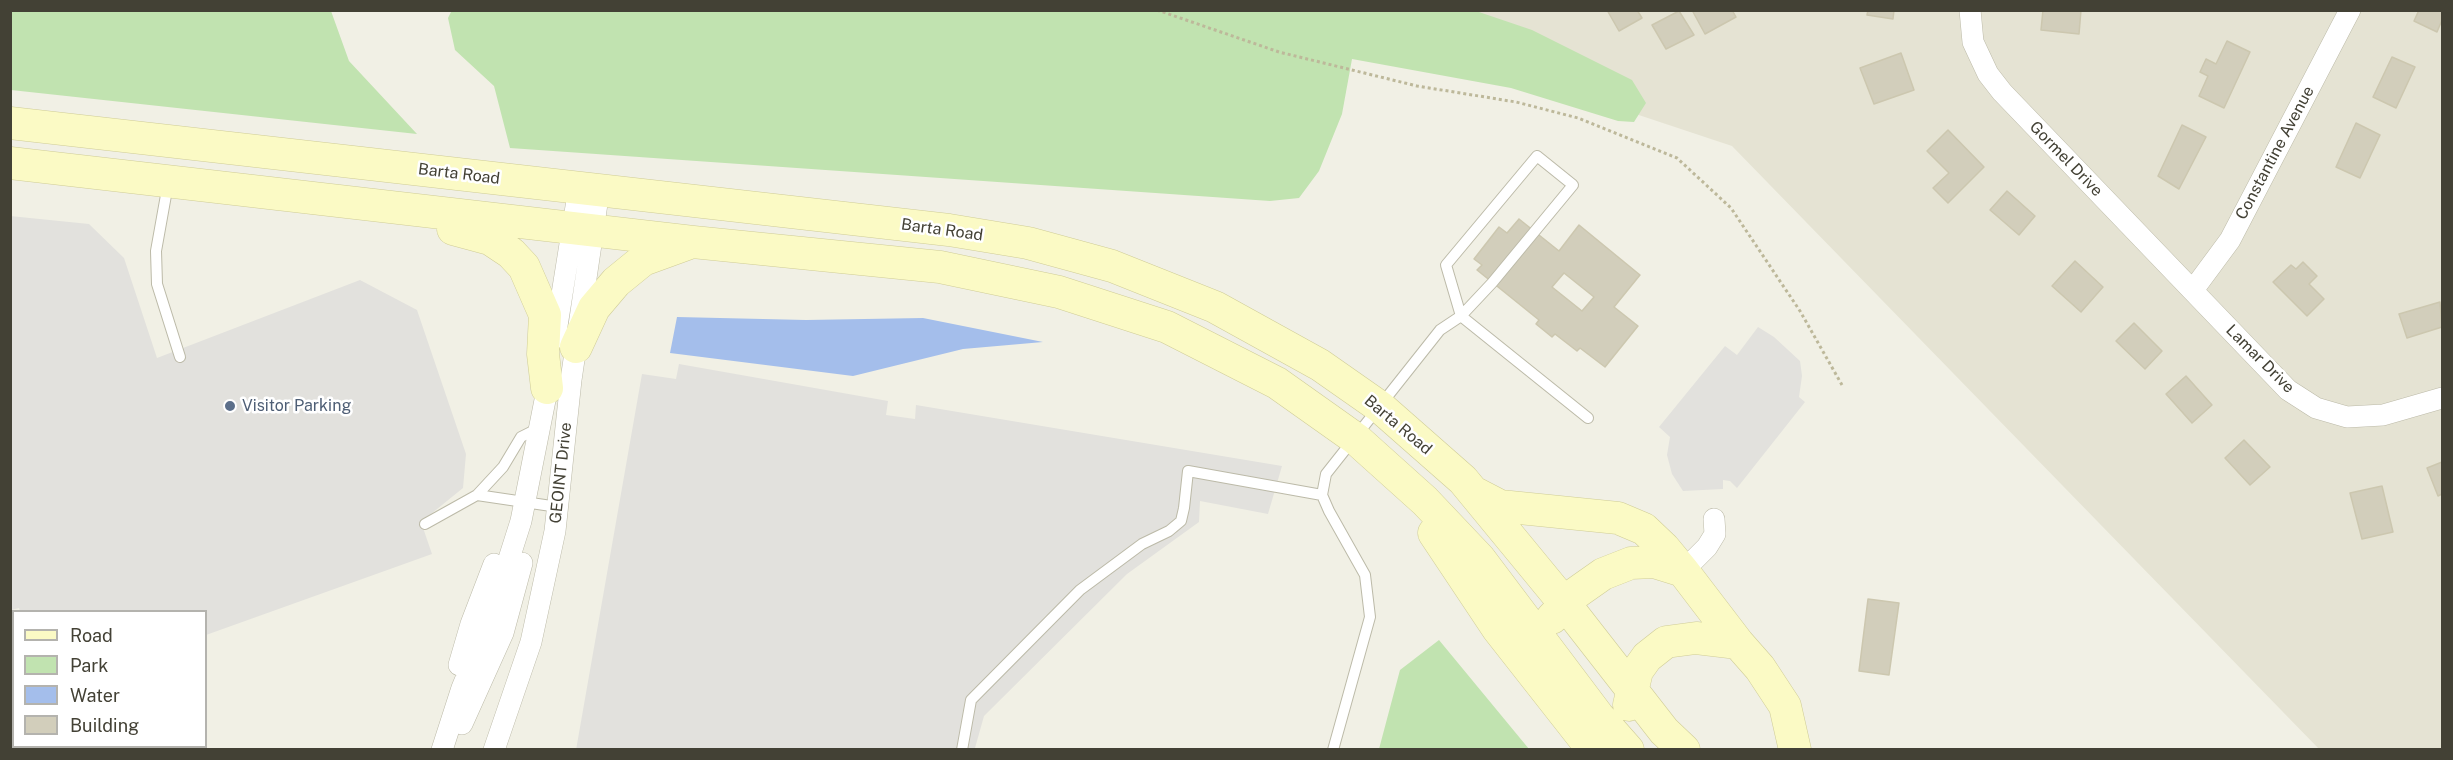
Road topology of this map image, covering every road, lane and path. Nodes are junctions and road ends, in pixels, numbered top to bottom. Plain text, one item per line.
1 (1970, 10) edge
2 (2350, 10) edge
3 (10, 123) edge
4 (10, 163) edge
5 (168, 181) junction
6 (231, 188) junction
7 (589, 189) junction
8 (583, 229) junction
9 (693, 242) junction
10 (2193, 290) junction
11 (1461, 316) junction
12 (576, 347) junction
13 (180, 357) dead end
14 (547, 388) junction
15 (2442, 398) edge
16 (1380, 407) junction
17 (1588, 418) dead end
18 (539, 428) junction
19 (1356, 439) junction
20 (1407, 485) junction
21 (1472, 491) junction
22 (477, 495) junction
23 (1322, 495) junction
24 (558, 507) junction
25 (523, 512) junction
26 (1714, 519) dead end
27 (424, 524) dead end
28 (1683, 572) junction
29 (1565, 604) junction
30 (1738, 644) junction
31 (1545, 645) junction
32 (1632, 688) junction
33 (1626, 747) edge
34 (443, 750) edge
35 (494, 750) edge
36 (962, 750) edge
37 (1333, 750) edge
38 (1593, 750) edge
39 (1684, 750) edge
40 (1795, 750) edge

1 - 10 street, Gormel Drive
2 - 10 street, Constantine Avenue
3 - 7 street, Barta Road
4 - 5 street
5 - 6 street
5 - 13 lane
6 - 8 street
6 - 14 street
7 - 8 street, GEOINT Drive
7 - 16 street, Barta Road
8 - 9 street
8 - 12 street, GEOINT Drive
8 - 14 street, GEOINT Drive
9 - 12 street
9 - 19 street
10 - 15 street, Lamar Drive
11 - 11 lane
11 - 16 lane
11 - 17 lane
12 - 24 street, GEOINT Drive
14 - 18 street, GEOINT Drive
16 - 19 lane
16 - 21 street, Barta Road
18 - 22 lane
18 - 25 street, GEOINT Drive
19 - 20 street
19 - 23 lane
20 - 31 street
20 - 38 street
21 - 28 street
21 - 29 street, Barta Road
22 - 25 lane
22 - 27 lane
23 - 36 lane
23 - 37 lane
24 - 25 lane
24 - 35 street, GEOINT Drive
25 - 34 street, GEOINT Drive
25 - 34 street, GEOINT Drive
26 - 28 street
28 - 29 street
28 - 30 street
29 - 31 street
29 - 32 street, Barta Road
30 - 32 street
30 - 40 street
31 - 33 street
32 - 33 street
32 - 39 street, Barta Road

